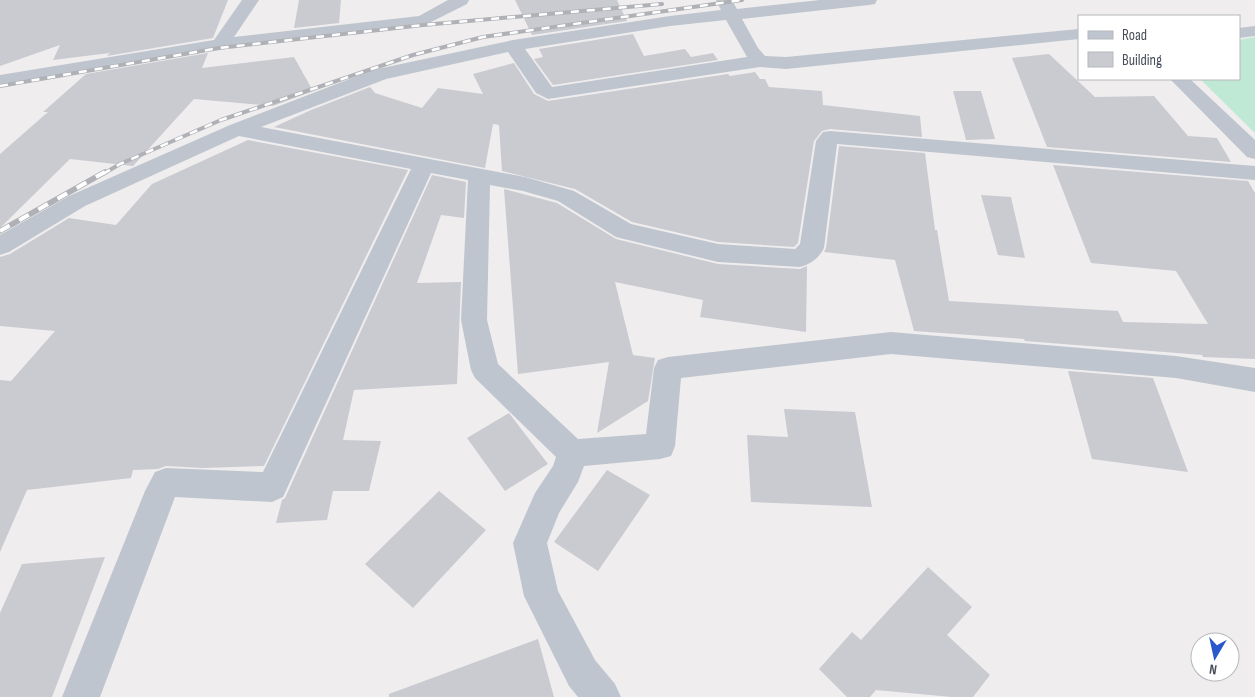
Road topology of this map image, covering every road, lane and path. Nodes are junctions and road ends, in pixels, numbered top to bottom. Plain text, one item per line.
1 (251, 0) edge
2 (461, 0) edge
3 (869, 0) edge
4 (728, 7) edge
5 (1255, 31) edge
6 (1240, 33) edge
7 (1078, 34) edge
8 (220, 44) junction
9 (513, 45) junction
10 (760, 62) junction
11 (1180, 80) edge
12 (0, 81) edge
13 (237, 129) junction
14 (1255, 152) edge
15 (424, 164) junction
16 (1255, 173) edge
17 (479, 175) junction
18 (0, 246) edge
19 (1255, 380) edge
20 (572, 453) junction
21 (81, 697) edge
22 (602, 697) edge

1 - 8 street
2 - 8 street
3 - 4 street
4 - 9 street
4 - 10 street
5 - 6 street
7 - 10 street
8 - 12 street
9 - 10 street
9 - 13 street
11 - 14 street
13 - 15 street
13 - 18 street
15 - 17 street
15 - 21 street
16 - 17 street
17 - 20 street
19 - 20 street
20 - 22 street

